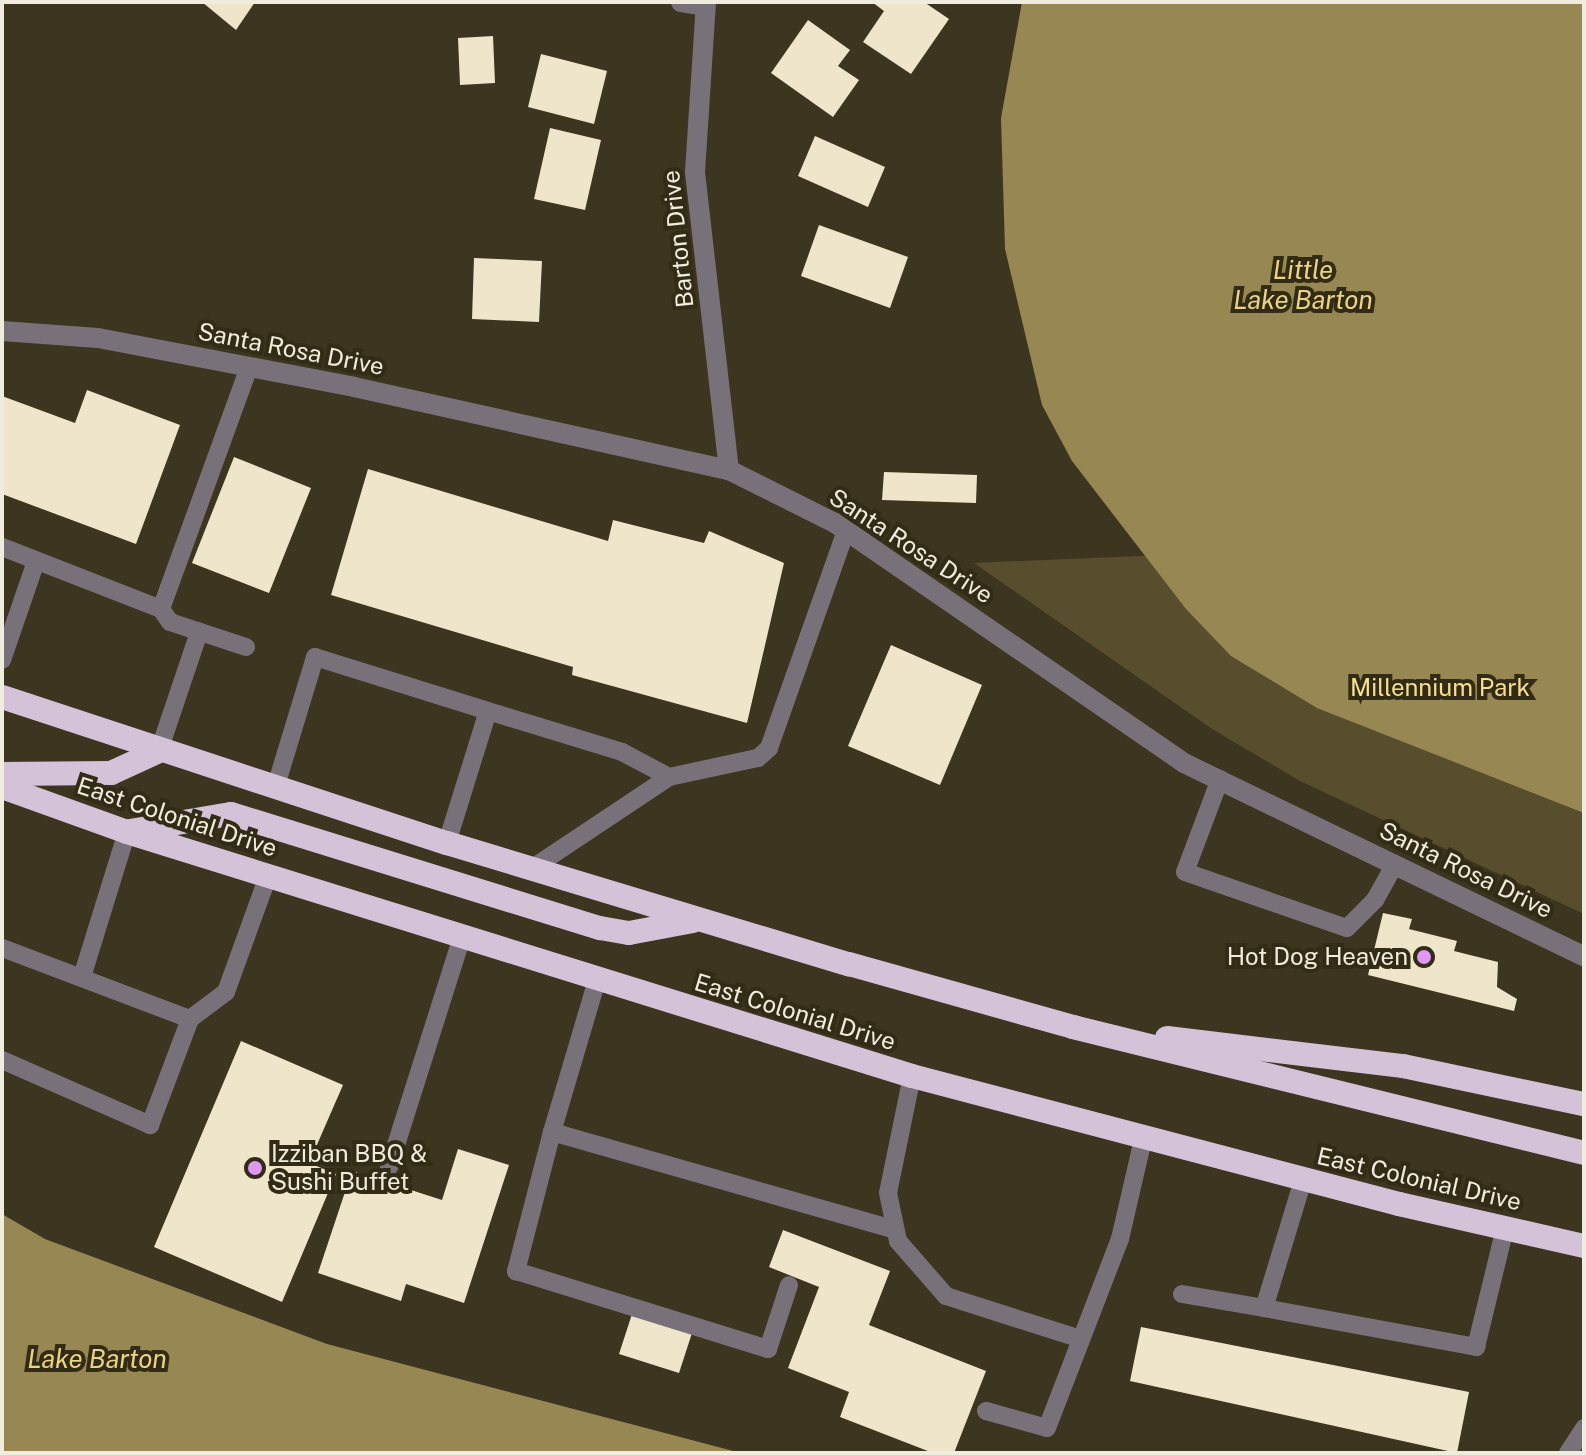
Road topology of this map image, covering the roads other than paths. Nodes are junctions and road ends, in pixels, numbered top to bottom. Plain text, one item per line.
1 (681, 2) edge
2 (706, 4) edge
3 (2, 331) edge
4 (249, 367) junction
5 (729, 470) junction
6 (846, 531) junction
7 (2, 547) edge
8 (36, 561) junction
9 (161, 609) junction
10 (199, 632) junction
11 (246, 647) dead end
12 (2, 660) edge
13 (2, 697) edge
14 (488, 711) junction
15 (159, 751) junction
16 (2, 774) edge
17 (669, 777) junction
18 (1220, 779) junction
19 (2, 787) edge
20 (275, 789) junction
21 (127, 832) junction
22 (447, 843) junction
23 (1395, 864) junction
24 (531, 869) junction
25 (268, 876) junction
26 (699, 920) junction
27 (462, 937) junction
28 (2, 948) edge
29 (1584, 956) edge
30 (82, 977) junction
31 (597, 980) junction
32 (190, 1019) junction
33 (1073, 1027) junction
34 (2, 1060) edge
35 (912, 1076) junction
36 (1584, 1104) edge
37 (552, 1132) junction
38 (1143, 1139) junction
39 (1584, 1153) edge
40 (389, 1167) dead end
41 (1303, 1180) junction
42 (1505, 1228) junction
43 (893, 1229) junction
44 (1584, 1246) edge
45 (789, 1285) dead end
46 (1182, 1294) dead end
47 (1264, 1308) junction
48 (1078, 1338) junction
49 (986, 1411) dead end
50 (1584, 1428) edge
51 (1568, 1453) edge

1 - 2 street
2 - 5 street, Barton Drive
3 - 4 street, Santa Rosa Drive
4 - 5 street, Santa Rosa Drive
4 - 9 lane
5 - 6 street, Santa Rosa Drive
6 - 17 lane
6 - 18 street, Santa Rosa Drive
7 - 8 lane
8 - 9 lane
8 - 12 lane
9 - 10 lane
10 - 11 lane
10 - 15 lane
13 - 15 highway
14 - 17 lane
14 - 20 lane
14 - 22 lane
15 - 16 highway
15 - 20 highway
17 - 24 lane
18 - 23 street, Santa Rosa Drive
18 - 23 lane
19 - 21 highway, East Colonial Drive
20 - 22 highway
21 - 25 highway, East Colonial Drive
21 - 26 highway
21 - 30 lane
22 - 24 highway
23 - 29 street, Santa Rosa Drive
24 - 26 highway
25 - 27 highway, East Colonial Drive
25 - 32 lane
26 - 33 highway
27 - 31 highway, East Colonial Drive
27 - 40 lane
28 - 30 lane
30 - 32 lane
31 - 35 highway, East Colonial Drive
31 - 37 lane
32 - 34 lane
33 - 36 highway
33 - 39 highway
35 - 38 highway, East Colonial Drive
35 - 43 lane
37 - 43 lane
37 - 45 lane
38 - 41 highway, East Colonial Drive
38 - 48 lane
41 - 42 highway, East Colonial Drive
41 - 47 lane
42 - 44 highway, East Colonial Drive
42 - 47 lane
43 - 48 lane
46 - 47 lane
48 - 49 lane
50 - 51 lane

